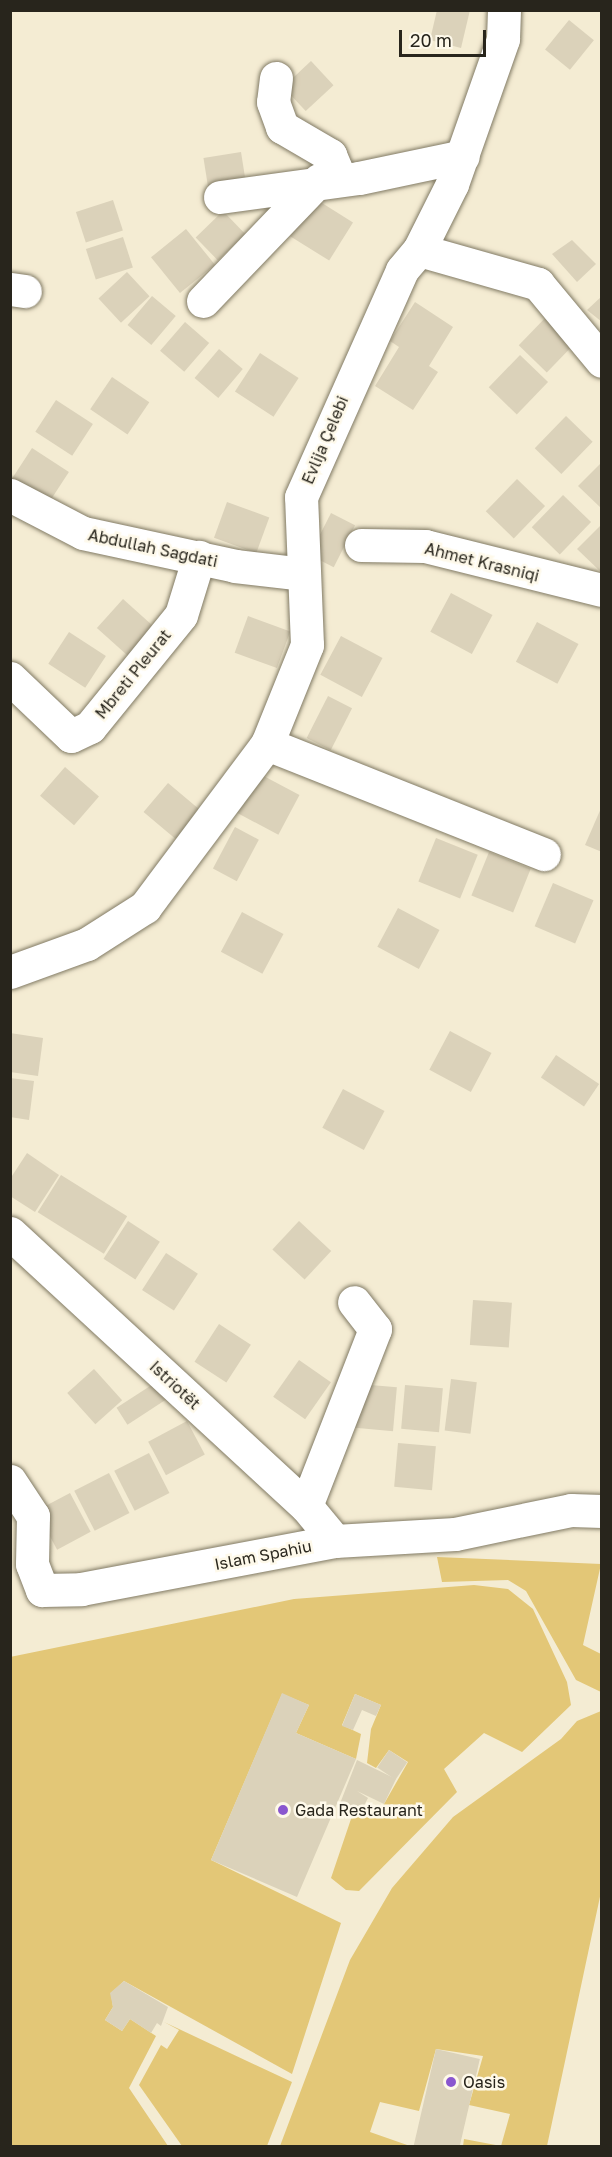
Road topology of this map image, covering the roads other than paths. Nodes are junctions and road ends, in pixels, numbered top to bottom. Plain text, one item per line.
1 (504, 10) edge
2 (276, 78) dead end
3 (463, 156) junction
4 (330, 180) junction
5 (220, 197) dead end
6 (418, 250) junction
7 (203, 301) dead end
8 (602, 361) edge
9 (10, 495) edge
10 (361, 546) dead end
11 (199, 557) junction
12 (303, 574) junction
13 (602, 590) edge
14 (10, 678) edge
15 (267, 744) junction
16 (544, 854) dead end
17 (11, 969) edge
18 (10, 1233) edge
19 (354, 1302) dead end
20 (10, 1481) edge
21 (306, 1506) junction
22 (602, 1511) edge
23 (336, 1541) junction

1 - 3 street, Evlija Çelebi
2 - 4 street
3 - 4 street
3 - 6 street, Evlija Çelebi
4 - 5 street
4 - 7 street
6 - 8 street
6 - 12 street, Evlija Çelebi
9 - 11 street, Abdullah Sagdati
10 - 13 street, Ahmet Krasniqi
11 - 12 street, Abdullah Sagdati
11 - 14 street, Mbreti Pleurat
12 - 15 street, Evlija Çelebi
15 - 16 street
15 - 17 street, Evlija Çelebi
18 - 21 street, Istriotët
19 - 21 street
20 - 23 street, Islam Spahiu
21 - 23 street, Istriotët
22 - 23 street, Islam Spahiu

